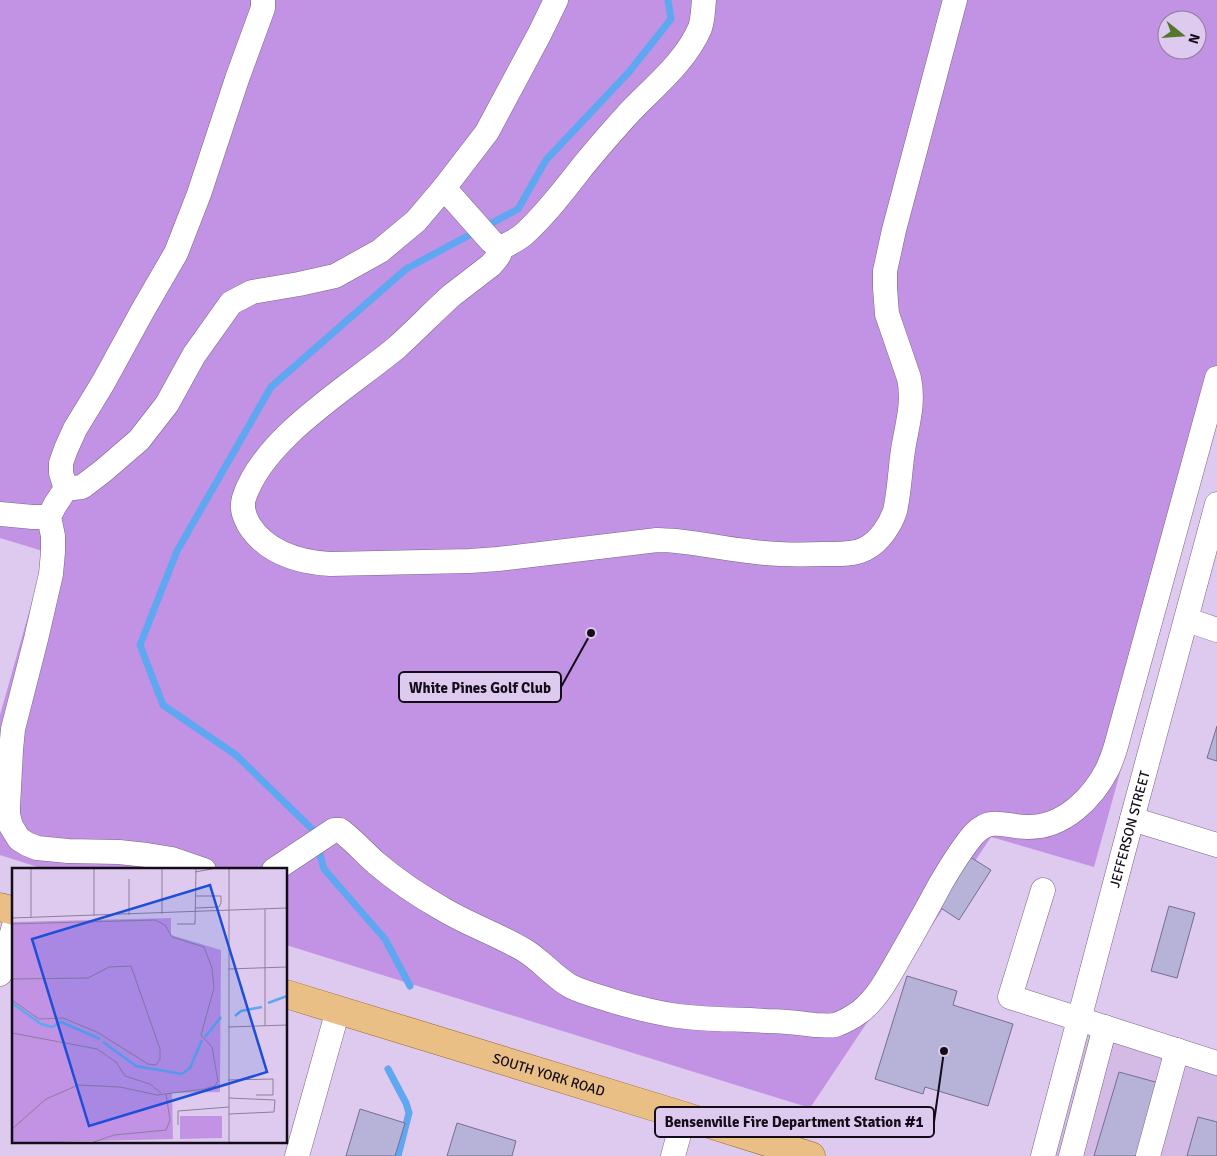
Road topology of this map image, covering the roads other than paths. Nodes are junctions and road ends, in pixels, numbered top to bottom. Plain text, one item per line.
1 (263, 0) edge
2 (556, 0) edge
3 (704, 0) edge
4 (955, 0) edge
5 (444, 188) junction
6 (496, 245) junction
7 (1217, 378) edge
8 (67, 487) junction
9 (1217, 504) edge
10 (0, 514) edge
11 (50, 517) junction
12 (1186, 620) junction
13 (1217, 630) edge
14 (1132, 819) junction
15 (1217, 845) edge
16 (198, 868) edge
17 (277, 868) edge
18 (1043, 890) dead end
19 (12, 933) edge
20 (0, 974) edge
21 (288, 995) edge
22 (338, 1010) junction
23 (1080, 1020) junction
24 (1105, 1027) junction
25 (1177, 1050) junction
26 (1217, 1063) edge
27 (684, 1116) junction
28 (297, 1156) edge
29 (673, 1156) edge
30 (811, 1156) edge
31 (1044, 1156) edge
32 (1071, 1156) edge
33 (1148, 1156) edge

1 - 8 street
2 - 5 street
3 - 6 street
4 - 6 street
5 - 6 street
5 - 8 street
7 - 17 street
8 - 11 street
9 - 12 street, JEFFERSON STREET
10 - 11 street
11 - 16 street
12 - 13 street
12 - 14 street, JEFFERSON STREET
14 - 15 street
14 - 23 street, JEFFERSON STREET
18 - 23 street
19 - 20 street
21 - 22 main road, SOUTH YORK ROAD
22 - 27 main road, SOUTH YORK ROAD
22 - 28 street
23 - 24 street
23 - 31 street, JEFFERSON STREET
24 - 25 street
24 - 32 street
25 - 26 street
25 - 33 street
27 - 29 street
27 - 30 main road, SOUTH YORK ROAD

